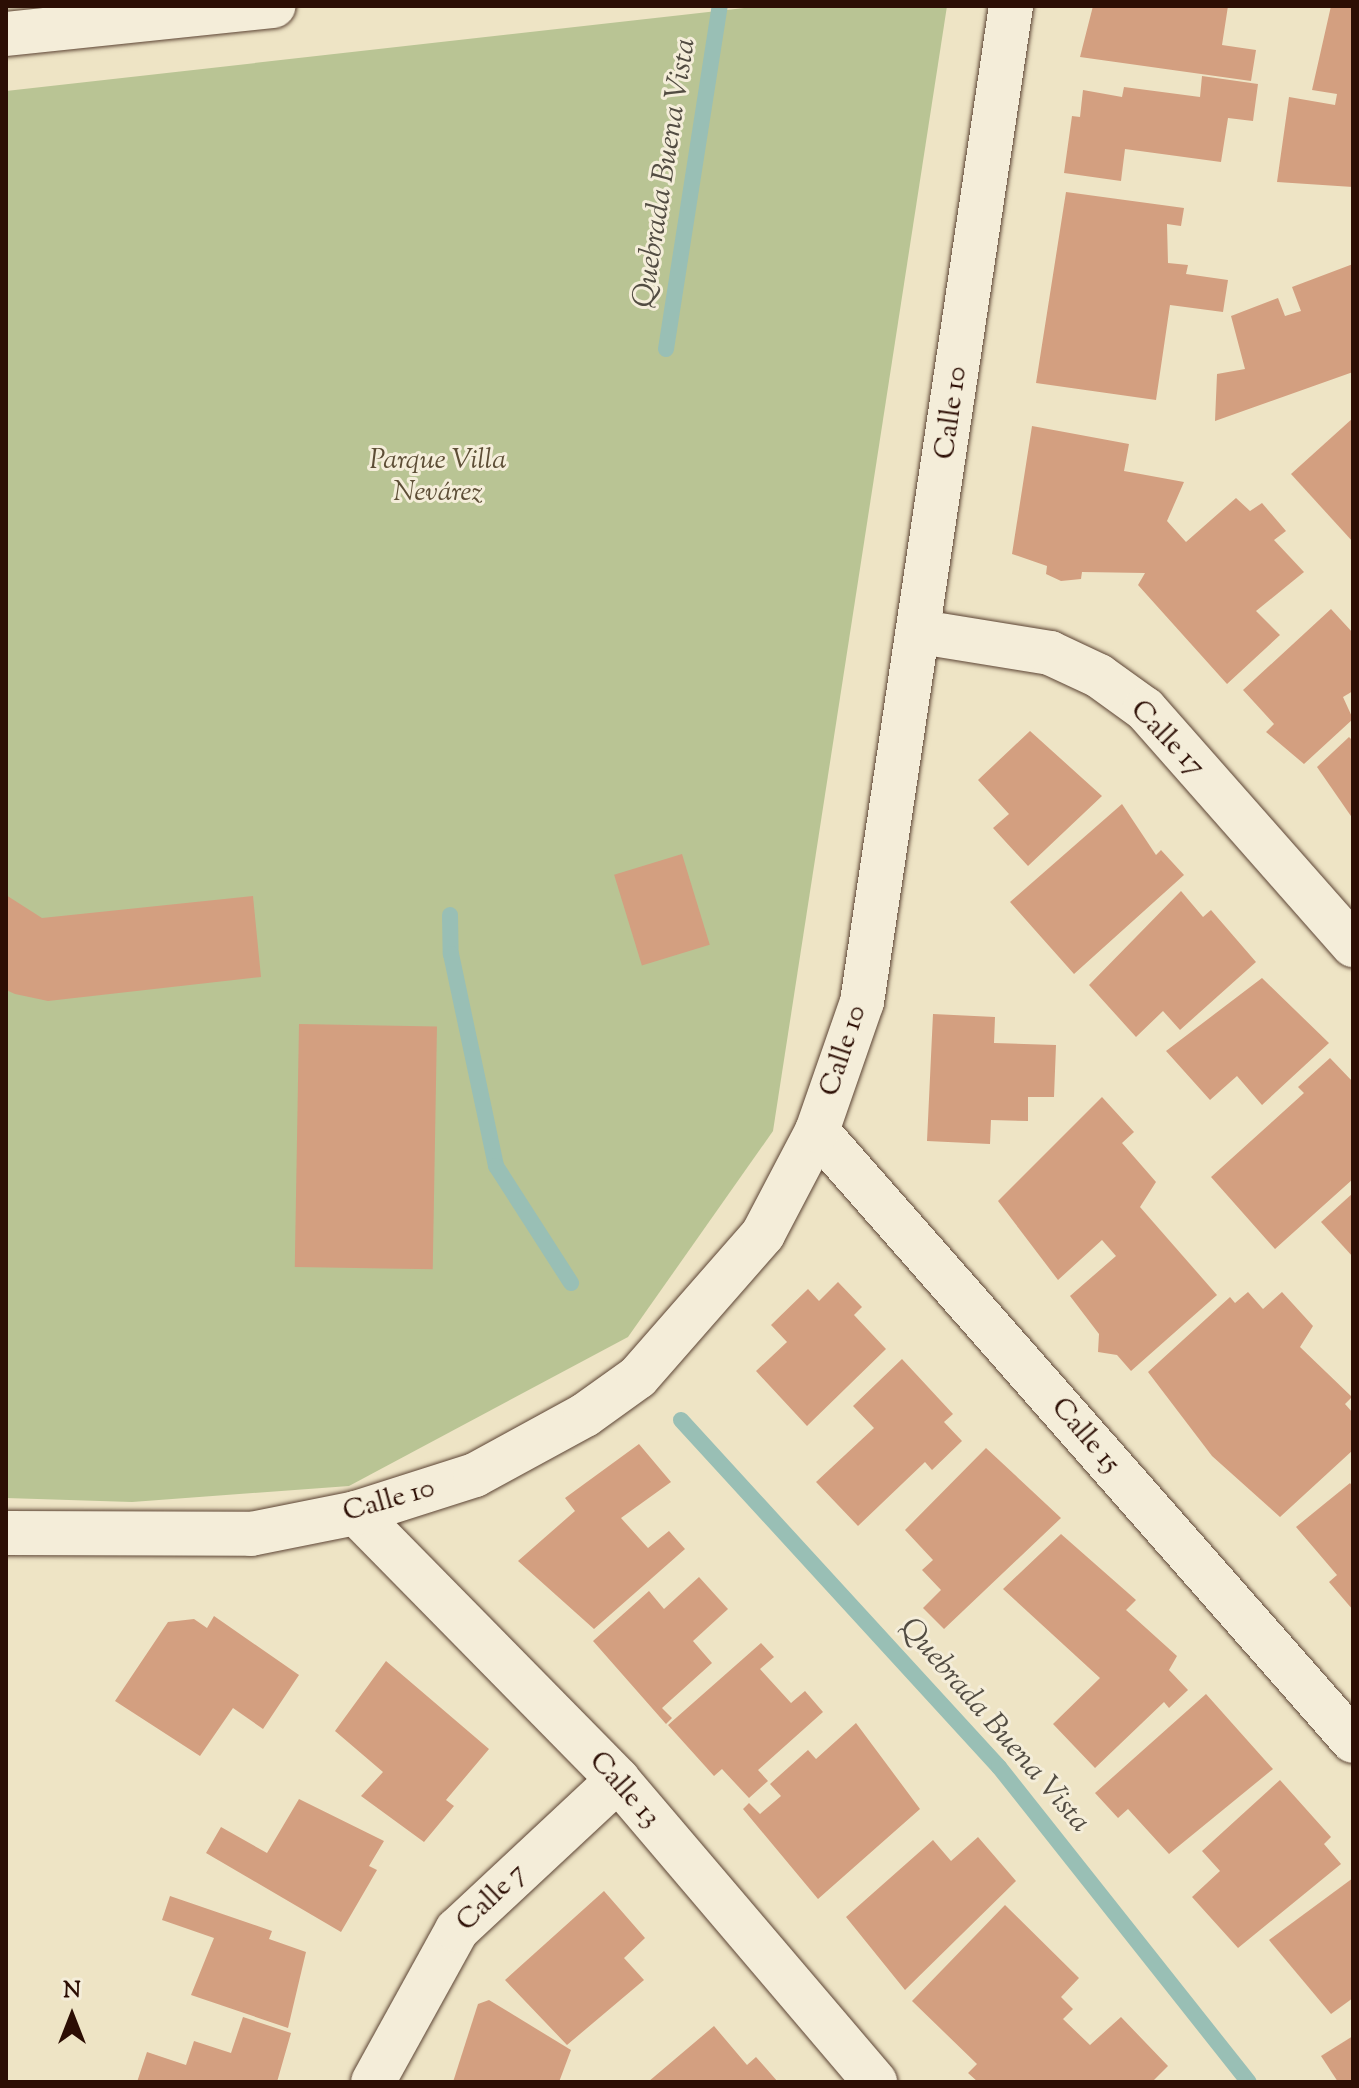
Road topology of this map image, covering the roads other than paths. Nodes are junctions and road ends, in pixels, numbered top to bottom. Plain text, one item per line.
1 (274, 6) edge
2 (1011, 6) edge
3 (6, 34) edge
4 (921, 632) junction
5 (1353, 945) edge
6 (817, 1131) junction
7 (356, 1513) junction
8 (6, 1533) edge
9 (1353, 1741) edge
10 (618, 1780) junction
11 (373, 2082) edge
12 (875, 2082) edge

1 - 3 street
2 - 4 street, Calle 10
4 - 5 street, Calle 17
4 - 6 street, Calle 10
6 - 7 street, Calle 10
6 - 9 street, Calle 15
7 - 8 street, Calle 10
7 - 10 street, Calle 13
10 - 11 street, Calle 7
10 - 12 street, Calle 13

